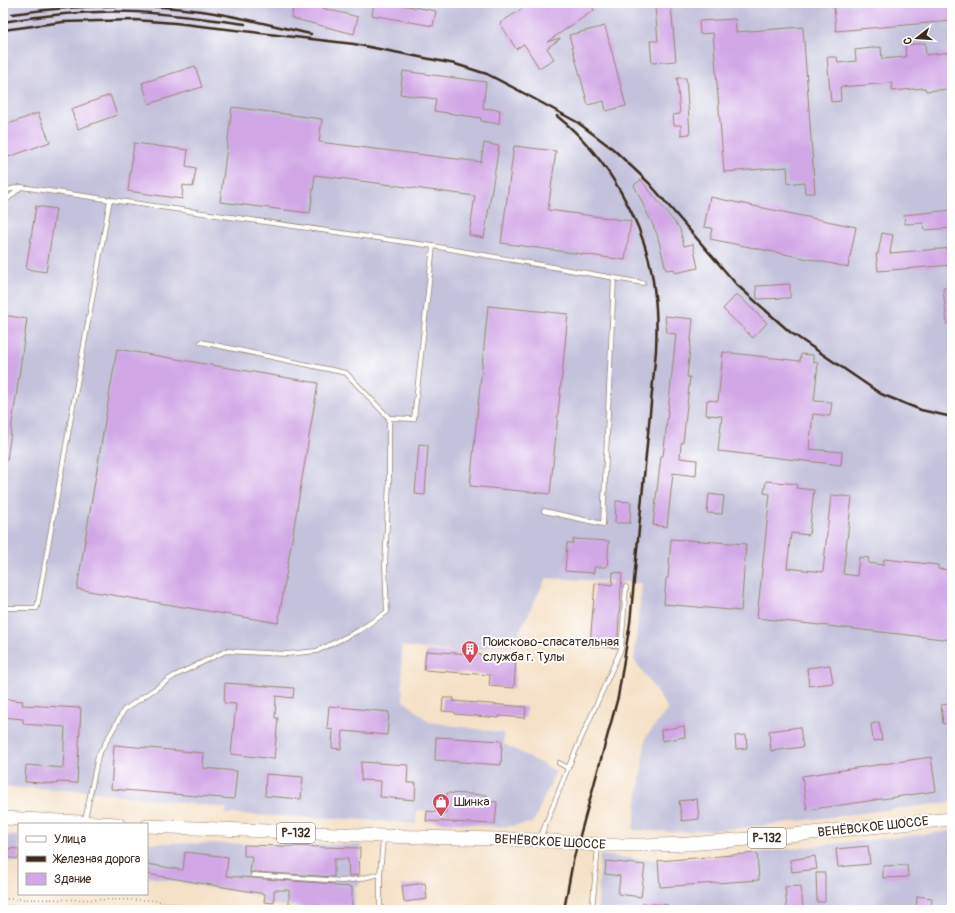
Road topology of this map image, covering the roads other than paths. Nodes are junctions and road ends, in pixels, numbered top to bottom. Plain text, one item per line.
1 (21, 187) junction
2 (3, 191) edge
3 (110, 199) junction
4 (3, 203) edge
5 (433, 246) junction
6 (614, 278) junction
7 (643, 283) dead end
8 (201, 342) dead end
9 (390, 418) junction
10 (544, 511) dead end
11 (626, 587) dead end
12 (3, 608) edge
13 (559, 764) dead end
14 (568, 768) junction
15 (3, 818) edge
16 (952, 819) edge
17 (84, 822) junction
18 (101, 823) edge
19 (148, 826) edge
20 (383, 836) junction
21 (539, 840) junction
22 (598, 845) junction
23 (380, 874) junction
24 (253, 875) dead end
25 (380, 910) edge
26 (592, 910) edge

1 - 2 lane
1 - 3 lane
1 - 4 lane
3 - 5 lane
3 - 12 lane
5 - 6 lane
5 - 9 lane
6 - 7 lane
6 - 10 lane
8 - 9 lane
9 - 17 lane
11 - 14 lane
13 - 14 lane
14 - 21 lane
15 - 17 main road
16 - 22 main road, ВЕНЁВСКОЕ ШОССЕ / Р-132
17 - 18 main road
19 - 20 main road, ВЕНЁВСКОЕ ШОССЕ / Р-132
20 - 21 main road, ВЕНЁВСКОЕ ШОССЕ / Р-132
20 - 23 lane
21 - 22 main road, ВЕНЁВСКОЕ ШОССЕ / Р-132
22 - 26 lane
23 - 24 lane
23 - 25 lane

